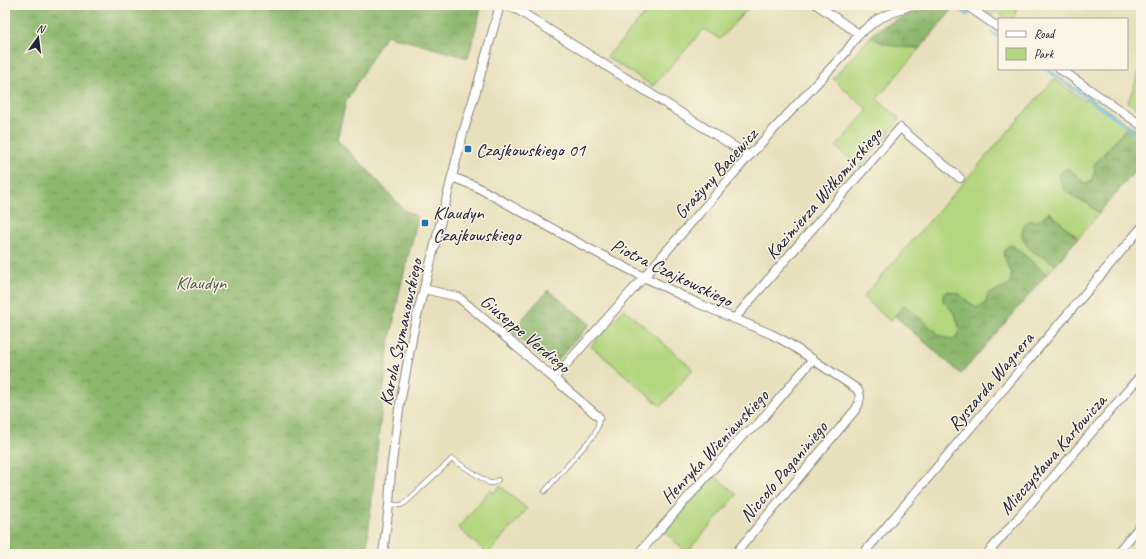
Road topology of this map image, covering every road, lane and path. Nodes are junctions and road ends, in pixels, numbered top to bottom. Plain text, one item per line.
1 (500, 5) edge
2 (505, 5) edge
3 (817, 5) edge
4 (911, 5) edge
5 (966, 5) edge
6 (998, 27) edge
7 (859, 34) junction
8 (1061, 70) edge
9 (1141, 125) edge
10 (749, 156) junction
11 (452, 177) junction
12 (960, 178) dead end
13 (1141, 228) edge
14 (644, 277) junction
15 (424, 289) junction
16 (734, 319) junction
17 (813, 359) junction
18 (1141, 375) edge
19 (554, 378) junction
20 (856, 409) joint
21 (599, 417) joint
22 (498, 480) dead end
23 (545, 491) dead end
24 (389, 505) junction
25 (1141, 525) edge
26 (383, 554) edge
27 (638, 554) edge
28 (735, 554) edge
29 (863, 554) edge
30 (987, 554) edge
31 (1116, 554) edge

1 - 11 street, Karola Szymanowskiego
2 - 10 street
3 - 7 street
4 - 7 street, Grażyny Bacewicz
5 - 6 street
7 - 10 street, Grażyny Bacewicz
8 - 9 street
10 - 14 street, Grażyny Bacewicz
11 - 14 street, Piotra Czajkowskiego
11 - 15 street, Karola Szymanowskiego
12 - 16 street, Kazimierza Wiłkomirskiego
13 - 29 street, Ryszarda Wagnera
14 - 16 street, Piotra Czajkowskiego
14 - 19 street, Grażyny Bacewicz
15 - 19 street, Giuseppe Verdiego
15 - 24 street, Karola Szymanowskiego
16 - 17 street, Piotra Czajkowskiego
17 - 20 street, Piotra Czajkowskiego
17 - 27 street, Henryka Wieniawskiego
18 - 30 street, Mieczysława Karłowicza
19 - 21 street, Giuseppe Verdiego
20 - 28 street, Niccolo Paganiniego
21 - 23 lane
22 - 24 lane
24 - 26 street, Karola Szymanowskiego
25 - 31 street

